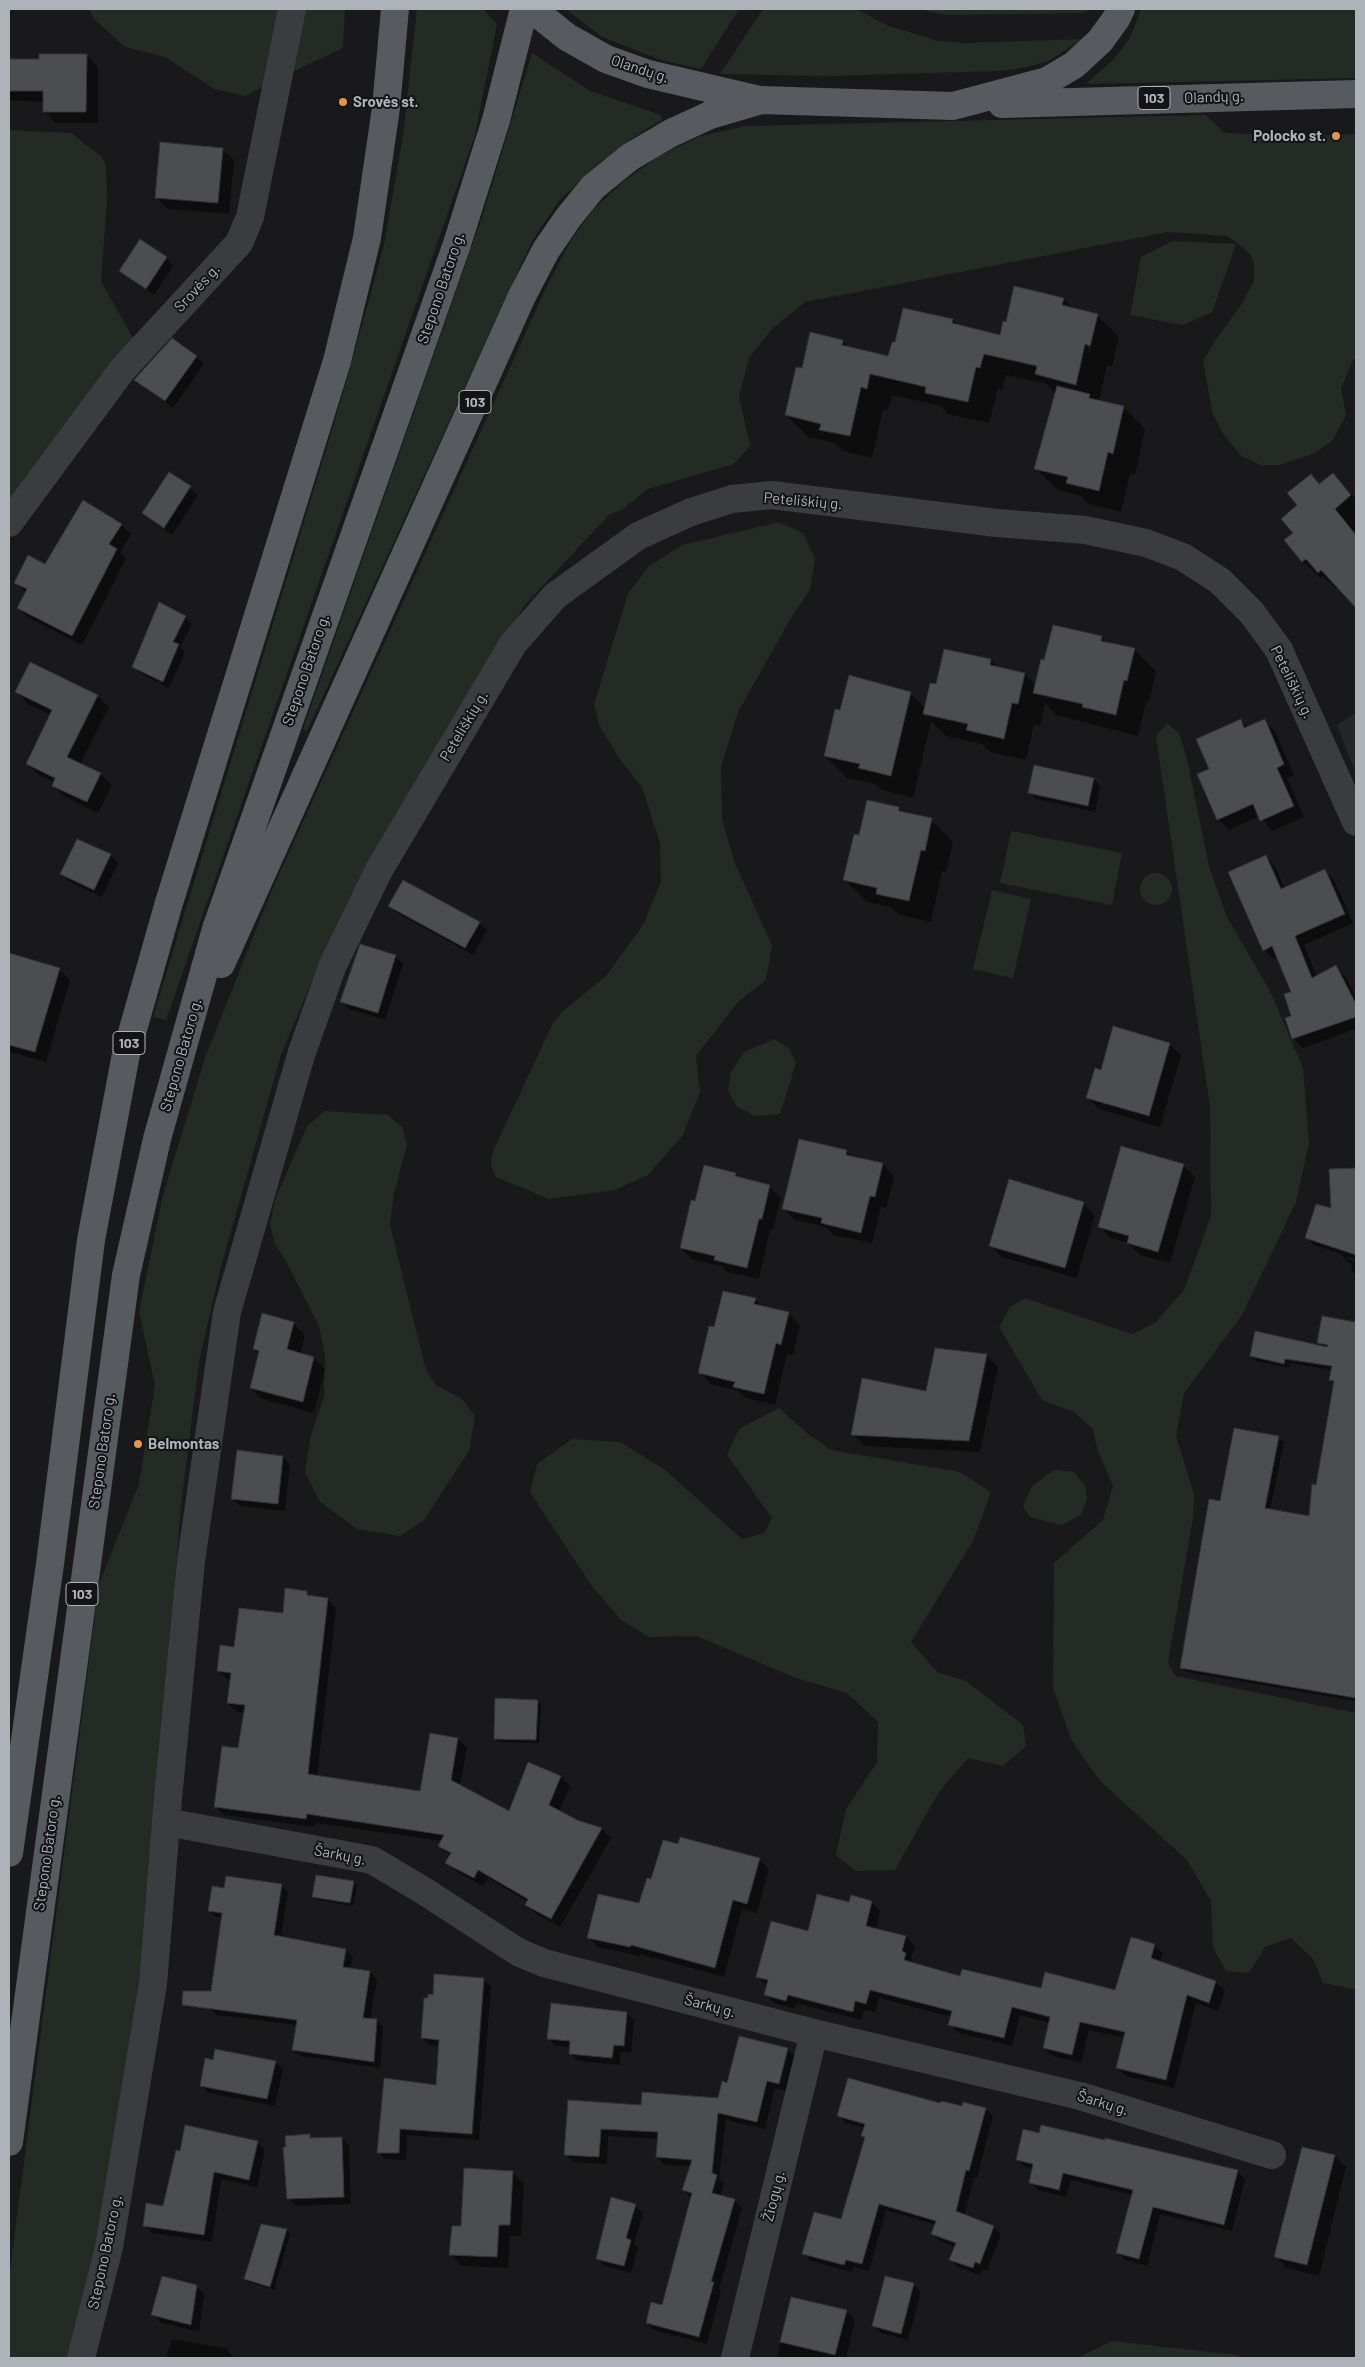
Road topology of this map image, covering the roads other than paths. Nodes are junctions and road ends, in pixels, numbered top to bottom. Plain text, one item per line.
1 (292, 9) edge
2 (395, 9) edge
3 (524, 9) edge
4 (532, 9) edge
5 (1120, 9) edge
6 (1356, 94) edge
7 (761, 100) junction
8 (953, 106) junction
9 (9, 523) edge
10 (1356, 822) edge
11 (332, 967) joint
12 (182, 1051) junction
13 (166, 1822) junction
14 (9, 1853) edge
15 (814, 2033) junction
16 (9, 2142) edge
17 (1272, 2155) dead end
18 (81, 2358) edge
19 (735, 2358) edge

1 - 9 street, Srovės g.
2 - 14 main road, 103
3 - 12 main road, Stepono Batoro g.
4 - 7 main road, Olandų g.
5 - 8 main road, 103
6 - 8 main road, Olandų g. / 103
7 - 8 main road, 103
7 - 12 main road, 103
10 - 11 street, Peteliškių g.
11 - 13 street, Stepono Batoro g.
12 - 16 main road, Stepono Batoro g. / 103
13 - 15 street, Šarkų g.
13 - 18 street, Stepono Batoro g.
15 - 17 street, Šarkų g.
15 - 19 street, Žiogų g.

